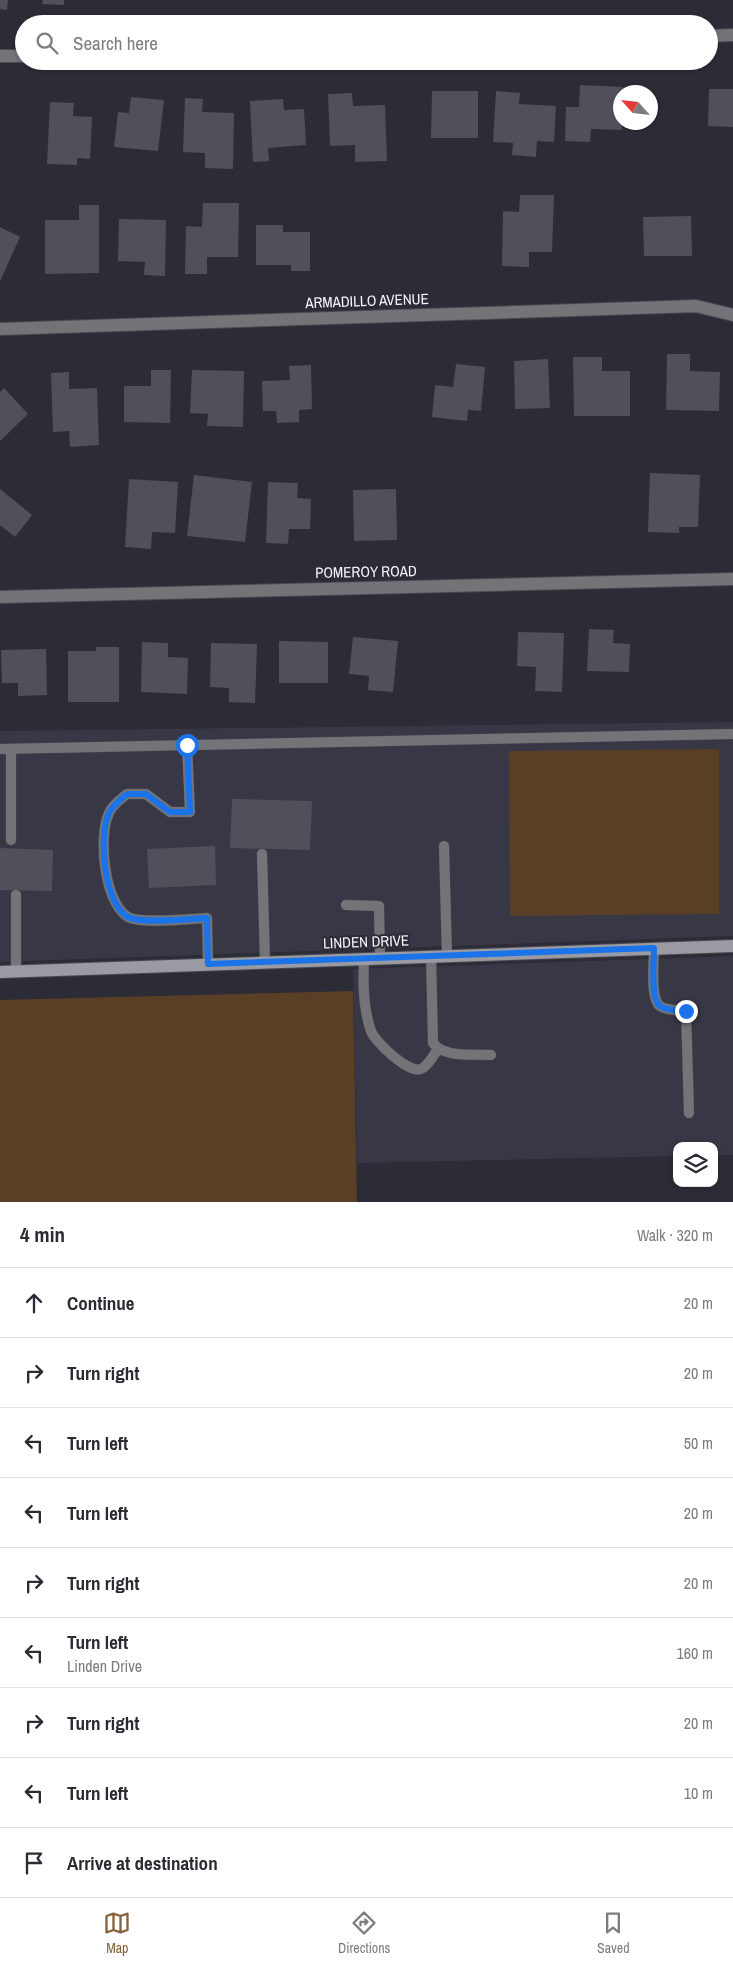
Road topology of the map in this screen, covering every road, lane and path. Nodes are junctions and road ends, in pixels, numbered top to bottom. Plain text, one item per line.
1 (733, 35) edge
2 (718, 36) edge
3 (0, 56) edge
4 (15, 56) edge
5 (733, 315) edge
6 (0, 329) edge
7 (733, 579) edge
8 (0, 597) edge
9 (733, 734) edge
10 (187, 745) junction
11 (5, 749) edge
12 (11, 840) dead end
13 (444, 846) dead end
14 (262, 854) dead end
15 (16, 895) dead end
16 (346, 906) dead end
17 (733, 946) edge
18 (654, 948) junction
19 (431, 956) junction
20 (447, 956) junction
21 (380, 958) junction
22 (364, 959) junction
23 (265, 962) junction
24 (208, 964) junction
25 (16, 971) junction
26 (0, 972) edge
27 (438, 1049) junction
28 (491, 1055) dead end
29 (689, 1113) dead end

1 - 2 street
3 - 4 street
5 - 6 street, ARMADILLO AVENUE
7 - 8 street, POMEROY ROAD
9 - 10 lane
10 - 11 lane
10 - 24 lane
11 - 12 lane
13 - 20 lane
14 - 23 lane
15 - 25 lane
16 - 21 lane
17 - 18 street, LINDEN DRIVE
18 - 20 street, LINDEN DRIVE
18 - 29 lane
19 - 20 street, LINDEN DRIVE
19 - 21 street, LINDEN DRIVE
19 - 27 lane
21 - 22 street, LINDEN DRIVE
22 - 23 street, LINDEN DRIVE
22 - 27 lane
23 - 24 street, LINDEN DRIVE
24 - 25 street, LINDEN DRIVE
25 - 26 street, LINDEN DRIVE
27 - 28 lane

